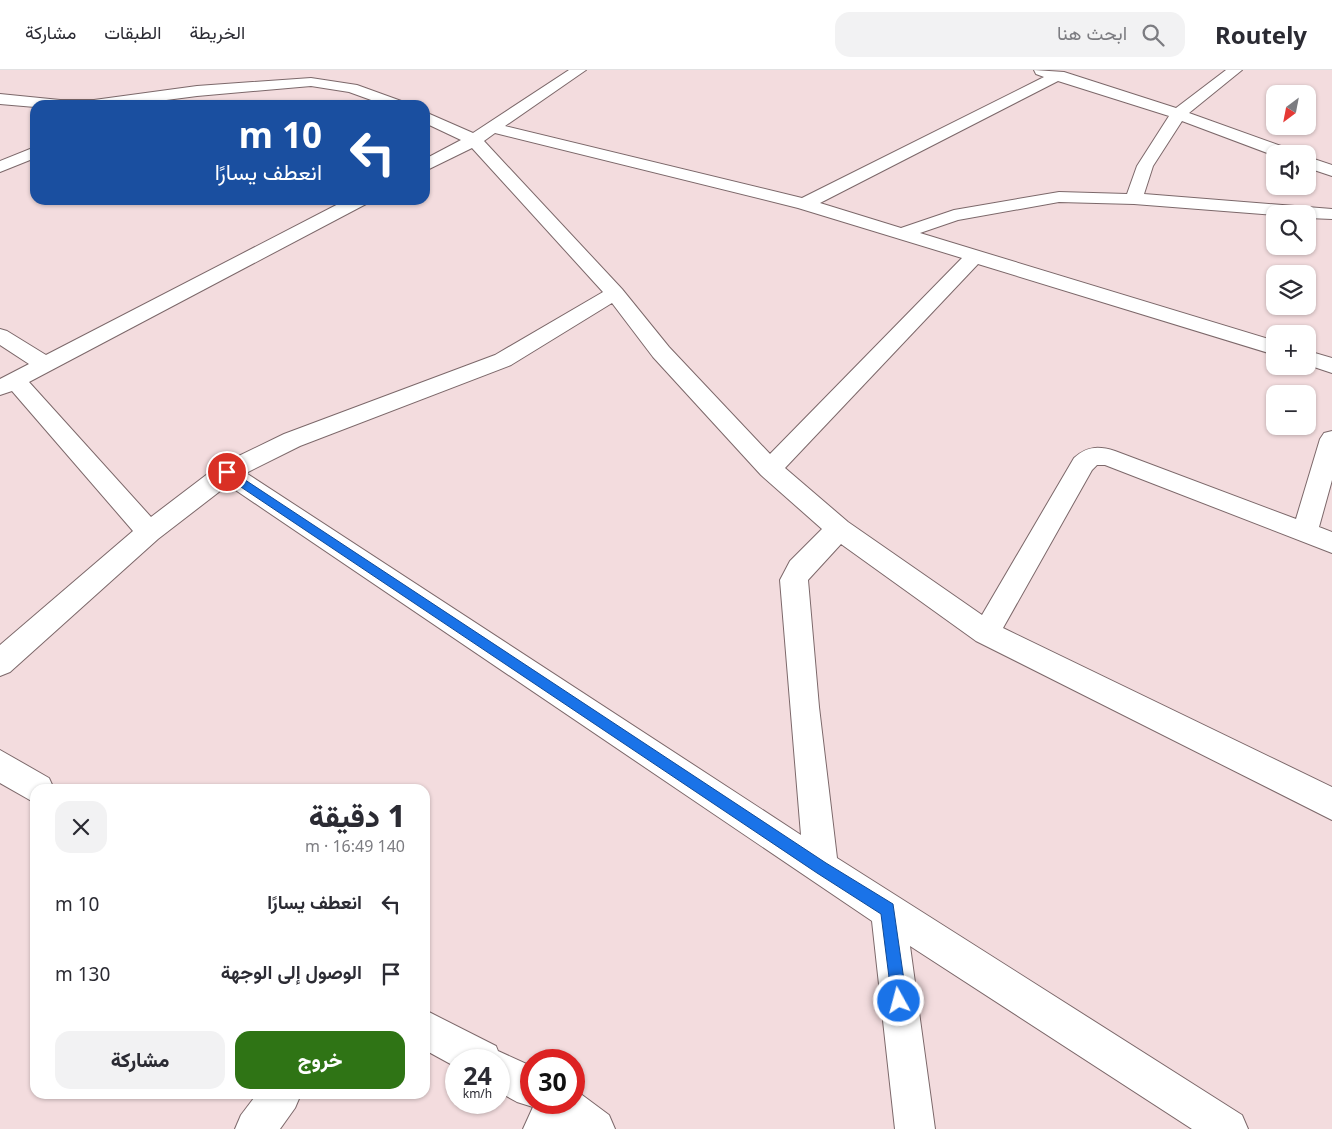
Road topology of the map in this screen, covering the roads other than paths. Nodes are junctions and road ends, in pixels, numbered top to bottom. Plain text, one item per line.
1 (579, 70) edge
2 (1037, 70) edge
3 (1235, 70) edge
4 (229, 74) dead end
5 (1059, 75) junction
6 (197, 91) junction
7 (154, 98) junction
8 (0, 99) edge
9 (137, 100) edge
10 (149, 100) edge
11 (387, 100) edge
12 (30, 102) edge
13 (1178, 114) junction
14 (430, 118) edge
15 (492, 128) junction
16 (474, 140) junction
17 (1266, 147) edge
18 (30, 154) edge
19 (430, 163) edge
20 (1316, 165) edge
21 (0, 168) edge
22 (1332, 171) edge
23 (1134, 199) junction
24 (804, 204) junction
25 (351, 205) edge
26 (1332, 214) edge
27 (901, 234) junction
28 (974, 257) junction
29 (615, 293) junction
30 (0, 336) edge
31 (1266, 345) edge
32 (1316, 361) edge
33 (46, 366) junction
34 (1332, 366) edge
35 (8, 384) edge
36 (1332, 439) edge
37 (770, 470) junction
38 (227, 472) junction
39 (839, 529) junction
40 (149, 532) junction
41 (1304, 533) junction
42 (1332, 543) edge
43 (986, 633) junction
44 (0, 663) edge
45 (0, 765) edge
46 (30, 784) edge
47 (1332, 804) edge
48 (822, 868) junction
49 (888, 910) junction
50 (430, 1031) edge
51 (462, 1049) edge
52 (277, 1099) edge
53 (551, 1114) edge
54 (574, 1114) edge
55 (255, 1129) edge
56 (543, 1129) edge
57 (594, 1129) edge
58 (915, 1129) edge
59 (1228, 1129) edge

1 - 15 street
2 - 5 street
3 - 13 street
4 - 6 street
5 - 13 street
5 - 24 street
6 - 7 street
6 - 11 street
7 - 9 street
7 - 10 street
8 - 12 street
13 - 17 street
13 - 23 street
14 - 16 street
15 - 16 street
15 - 24 street
16 - 19 street
16 - 29 street
18 - 21 street
20 - 22 street
23 - 26 street
23 - 27 street
24 - 27 street
25 - 33 street
27 - 28 street
28 - 31 street
28 - 37 street
29 - 37 street
29 - 38 street
30 - 33 street
32 - 34 street
33 - 35 street
35 - 40 street
36 - 41 street
37 - 39 street
38 - 40 street
38 - 48 street
39 - 43 street
39 - 48 street
40 - 44 street
41 - 42 street
41 - 43 street
43 - 47 street
45 - 46 street
48 - 49 street
49 - 58 street
49 - 59 street
50 - 51 street
52 - 55 street
53 - 56 street
54 - 57 street

